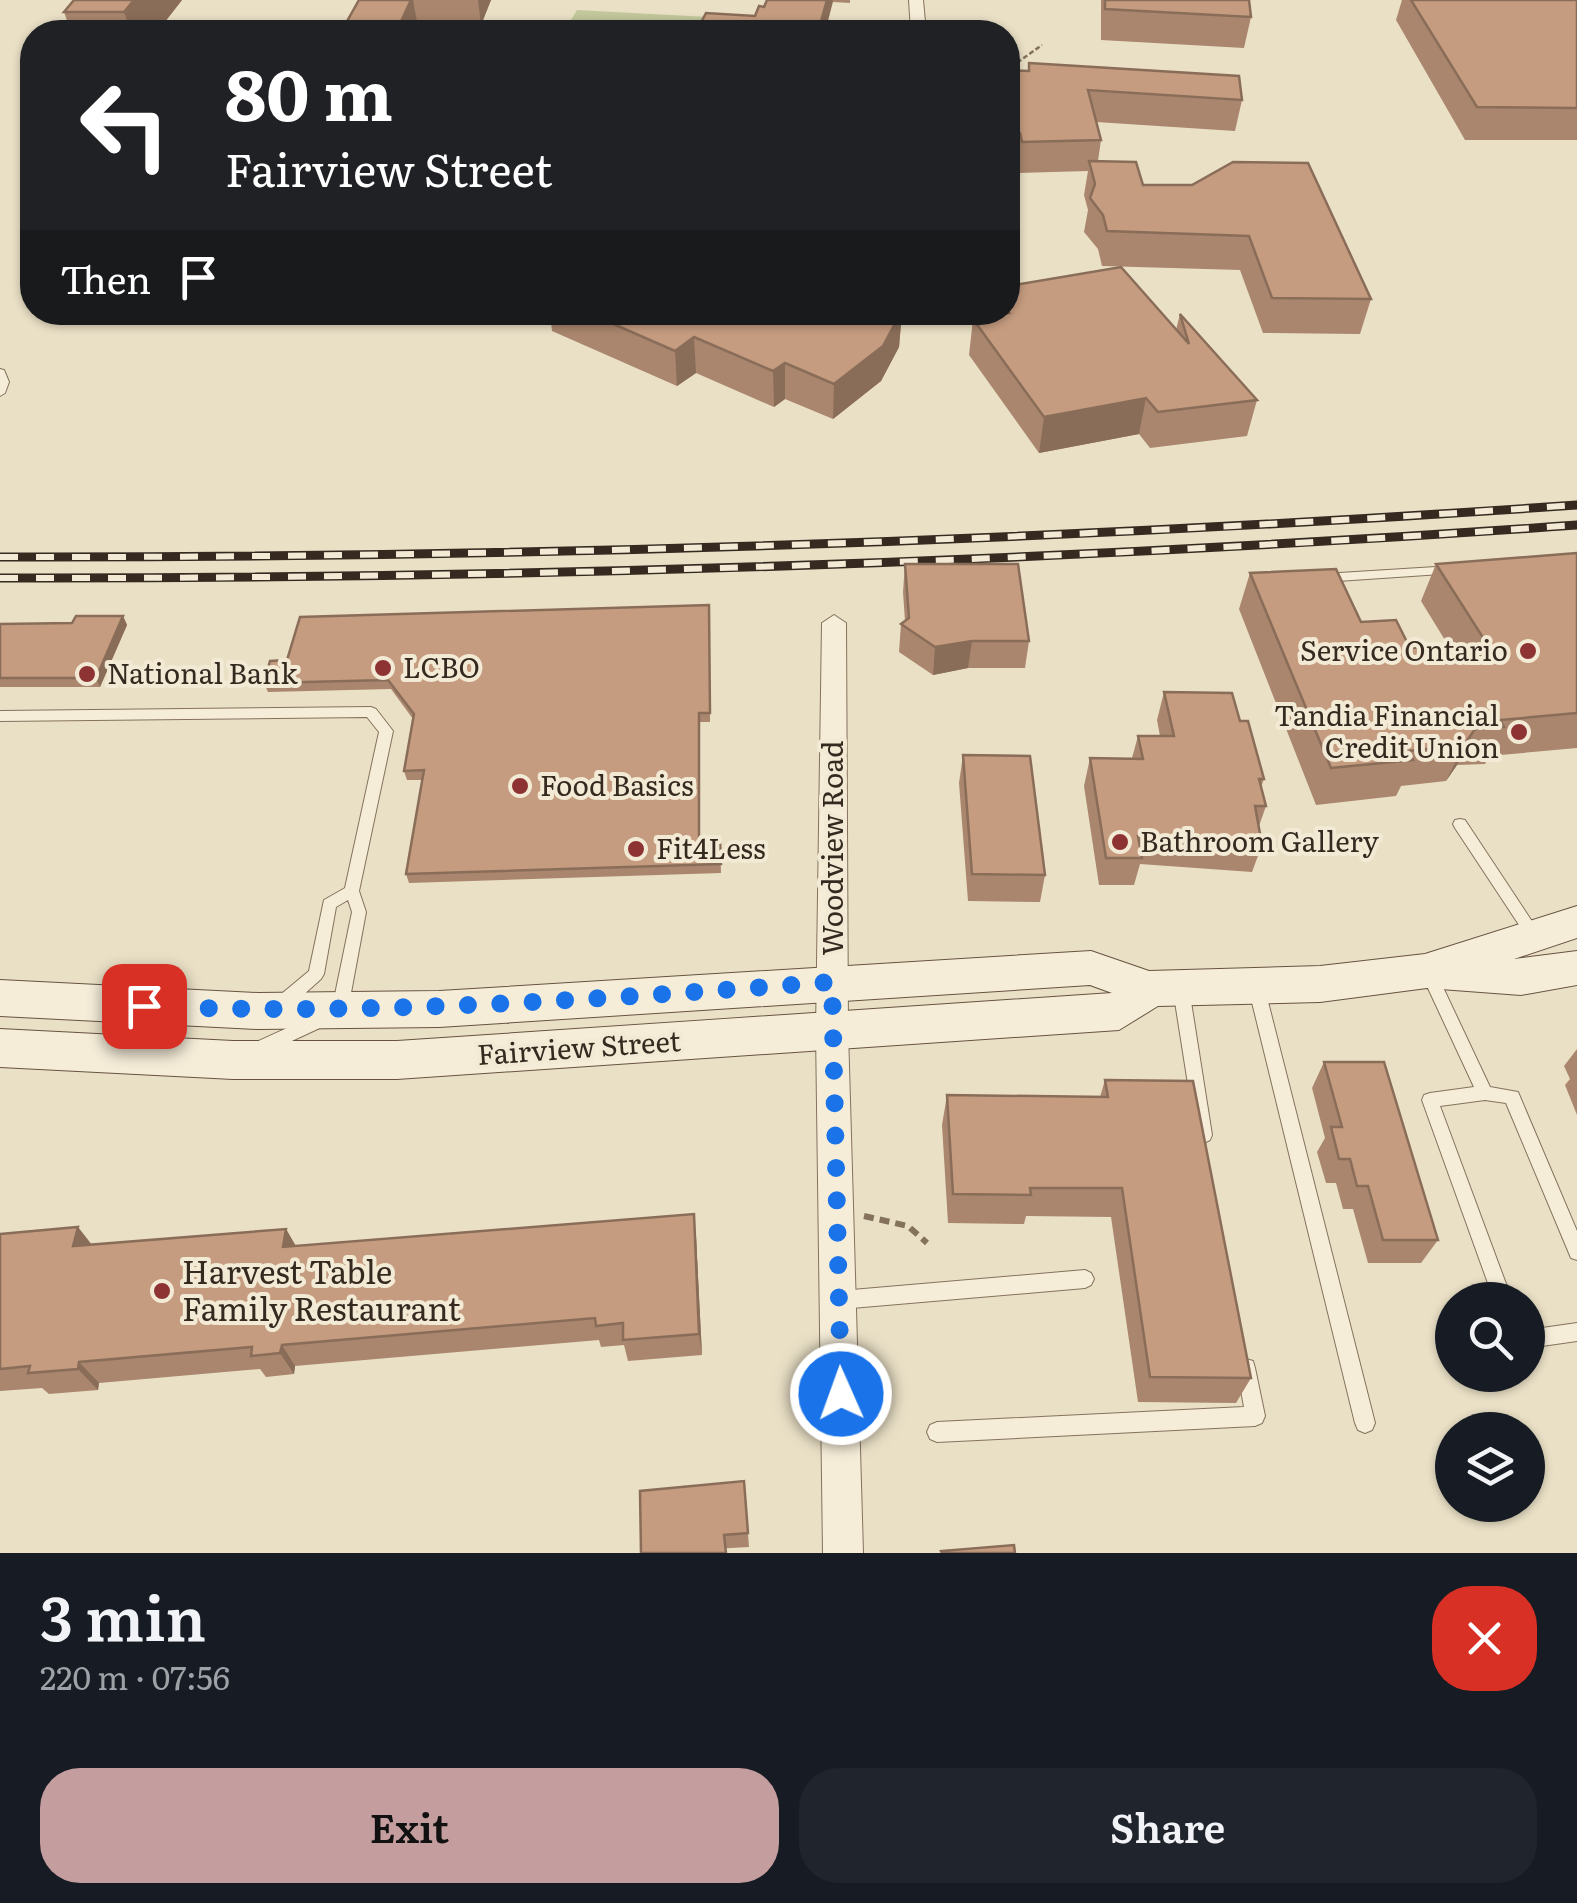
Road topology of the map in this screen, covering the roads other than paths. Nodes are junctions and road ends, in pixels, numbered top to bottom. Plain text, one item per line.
1 (0, 372) edge
2 (0, 393) edge
3 (1462, 569) edge
4 (1308, 579) edge
5 (834, 623) dead end
6 (0, 716) edge
7 (1460, 824) dead end
8 (352, 891) junction
9 (1577, 922) edge
10 (1532, 932) junction
11 (1577, 968) edge
12 (1427, 971) junction
13 (832, 982) junction
14 (1256, 985) junction
15 (1165, 988) junction
16 (0, 998) edge
17 (340, 1010) junction
18 (265, 1012) junction
19 (832, 1032) junction
20 (0, 1048) edge
21 (233, 1060) junction
22 (1486, 1093) junction
23 (1207, 1157) edge
24 (1577, 1252) edge
25 (1085, 1278) dead end
26 (1496, 1282) edge
27 (839, 1300) junction
28 (1577, 1332) edge
29 (1545, 1337) edge
30 (1241, 1342) edge
31 (1365, 1423) dead end
32 (937, 1432) dead end
33 (844, 1553) edge

1 - 2 lane
3 - 4 lane
5 - 13 street, Woodview Road
6 - 8 lane
7 - 10 lane
8 - 17 lane
8 - 18 lane
9 - 10 main road, Fairview Street
10 - 12 main road, Fairview Street
11 - 12 main road, Fairview Street
12 - 14 main road, Fairview Street
12 - 22 lane
13 - 15 main road, Fairview Street
13 - 17 main road, Fairview Street
13 - 19 street, Woodview Road
14 - 15 main road, Fairview Street
14 - 31 lane
15 - 19 main road, Fairview Street
15 - 23 lane
16 - 18 main road, Fairview Street
17 - 18 main road, Fairview Street
17 - 21 lane
19 - 21 main road, Fairview Street
19 - 27 street, Woodview Road
20 - 21 main road, Fairview Street
22 - 24 lane
22 - 26 lane
25 - 27 lane
27 - 33 street, Woodview Road
28 - 29 lane
30 - 32 lane

